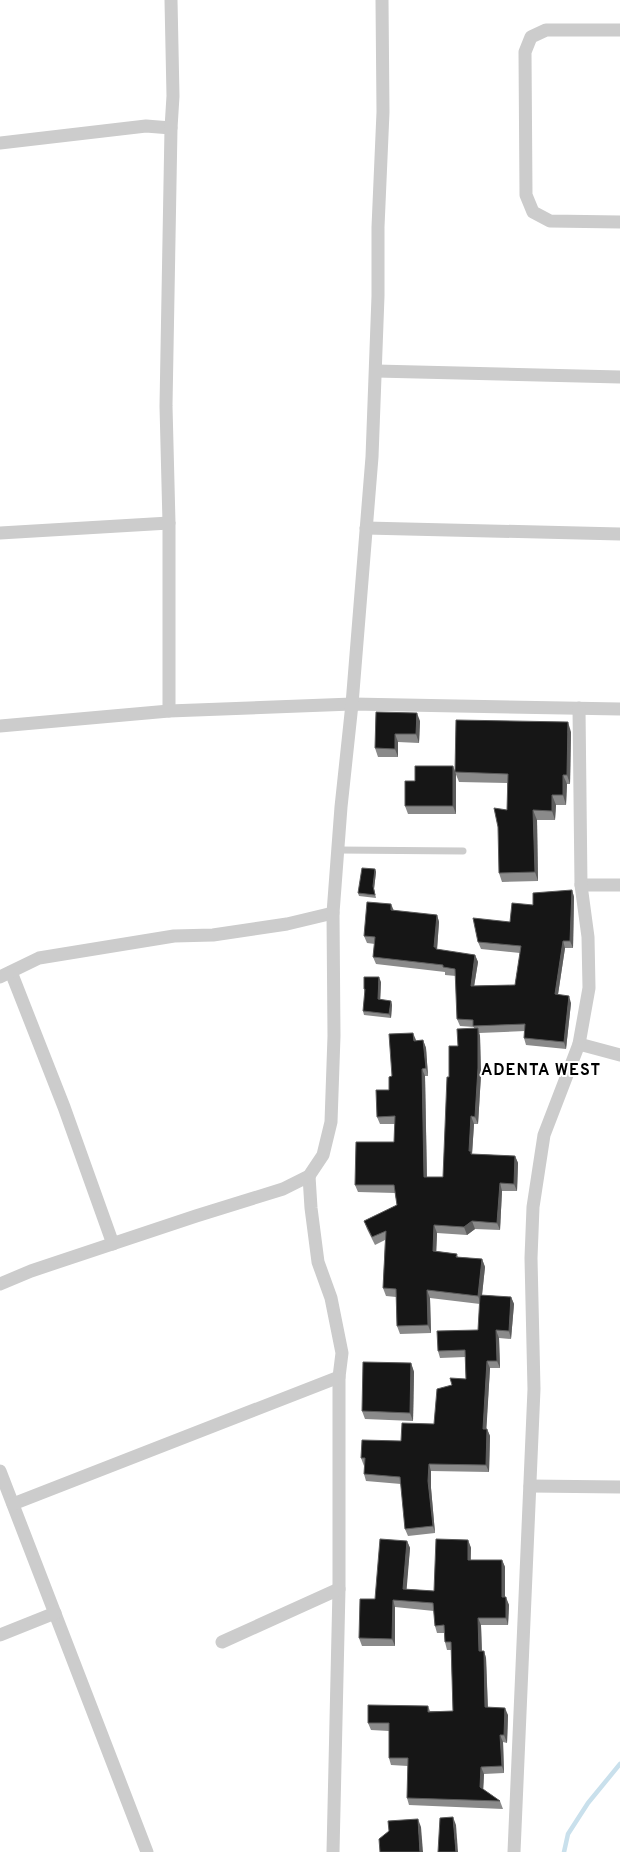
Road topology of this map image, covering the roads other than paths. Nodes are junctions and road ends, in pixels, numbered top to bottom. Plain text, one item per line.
1 (172, 0) edge
2 (382, 0) edge
3 (620, 30) edge
4 (171, 128) junction
5 (0, 143) edge
6 (620, 222) edge
7 (376, 371) junction
8 (620, 377) edge
9 (169, 523) junction
10 (366, 528) junction
11 (0, 533) edge
12 (620, 534) edge
13 (352, 704) junction
14 (579, 708) junction
15 (620, 709) edge
16 (169, 710) junction
17 (0, 726) edge
18 (338, 850) junction
19 (463, 851) dead end
20 (580, 885) junction
21 (620, 885) edge
22 (333, 913) junction
23 (6, 974) edge
24 (579, 1044) junction
25 (620, 1055) edge
26 (309, 1176) junction
27 (113, 1244) junction
28 (0, 1284) edge
29 (339, 1377) junction
30 (0, 1471) edge
31 (530, 1486) junction
32 (620, 1487) edge
33 (13, 1504) junction
34 (339, 1589) junction
35 (55, 1613) junction
36 (0, 1635) edge
37 (222, 1642) dead end
38 (147, 1852) edge
39 (333, 1852) edge
40 (514, 1852) edge

1 - 4 street
2 - 7 street
3 - 6 street
4 - 5 street
4 - 9 street
7 - 8 street
7 - 10 street
9 - 11 street
9 - 16 street
10 - 12 street
10 - 13 street
13 - 14 street
13 - 16 street
13 - 18 street
14 - 15 street
14 - 20 street
16 - 17 street
18 - 19 lane
18 - 22 street
20 - 21 street
20 - 24 street
22 - 23 street
22 - 26 street
23 - 27 street
24 - 25 street
24 - 31 street
26 - 27 street
26 - 29 street
27 - 28 street
29 - 33 street
29 - 34 street
30 - 33 street
31 - 32 street
31 - 40 street
33 - 35 street
34 - 37 street
34 - 39 street
35 - 36 street
35 - 38 street

